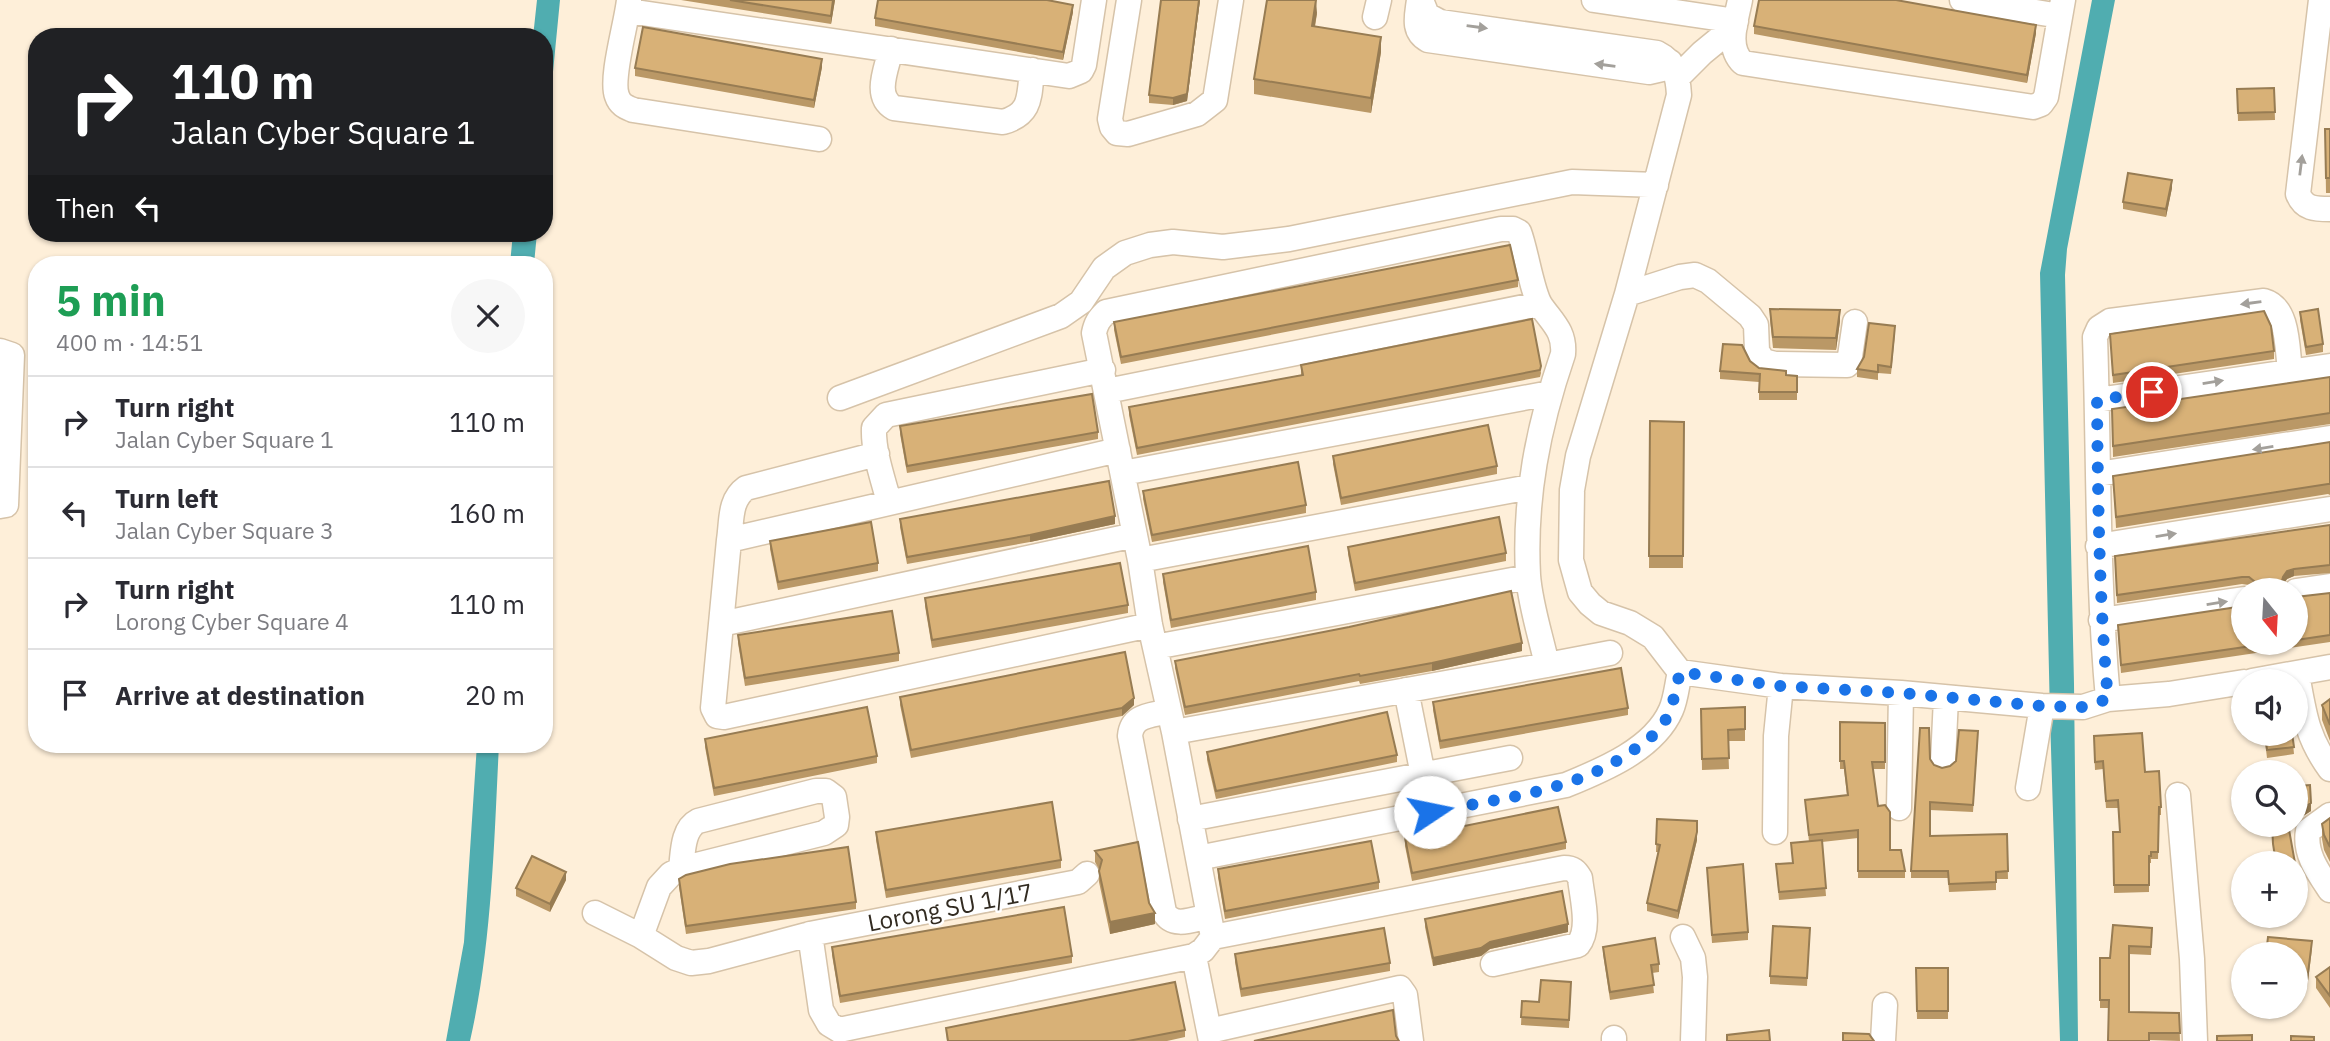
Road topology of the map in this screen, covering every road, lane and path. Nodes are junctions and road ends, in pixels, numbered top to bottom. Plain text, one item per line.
1 (1094, 0) edge
2 (1129, 0) edge
3 (1231, 0) edge
4 (1420, 0) edge
5 (1594, 0) edge
6 (1962, 0) edge
7 (2321, 0) edge
8 (628, 5) edge
9 (2062, 8) edge
10 (1737, 16) edge
11 (891, 49) junction
12 (2322, 59) edge
13 (1674, 70) junction
14 (1032, 71) junction
15 (819, 139) dead end
16 (1656, 185) junction
17 (2330, 209) edge
18 (1627, 294) junction
19 (1539, 304) junction
20 (1855, 322) dead end
21 (0, 351) edge
22 (2330, 366) edge
23 (2290, 371) junction
24 (1105, 380) junction
25 (1550, 393) junction
26 (840, 398) dead end
27 (2097, 400) junction
28 (2330, 438) edge
29 (877, 454) junction
30 (1121, 462) junction
31 (2098, 474) junction
32 (1530, 487) junction
33 (889, 502) junction
34 (0, 506) edge
35 (2330, 509) edge
36 (1135, 535) junction
37 (729, 540) junction
38 (2098, 546) junction
39 (1140, 560) junction
40 (1528, 577) junction
41 (2330, 586) edge
42 (2308, 589) edge
43 (2231, 601) edge
44 (2101, 620) junction
45 (721, 624) junction
46 (1153, 636) junction
47 (1610, 653) dead end
48 (1546, 665) junction
49 (2330, 667) edge
50 (2308, 671) edge
51 (1680, 672) junction
52 (2231, 684) edge
53 (1781, 686) junction
54 (1406, 690) junction
55 (1901, 693) junction
56 (1946, 698) junction
57 (2108, 699) junction
58 (2047, 706) junction
59 (1171, 722) junction
60 (2308, 731) edge
61 (1510, 758) dead end
62 (1943, 761) dead end
63 (2330, 769) edge
64 (1423, 775) junction
65 (2028, 788) dead end
66 (2178, 795) dead end
67 (1899, 808) dead end
68 (2330, 816) edge
69 (1190, 819) junction
70 (1775, 832) dead end
71 (1198, 858) junction
72 (681, 869) junction
73 (1087, 874) dead end
74 (2330, 890) edge
75 (595, 913) dead end
76 (1211, 927) junction
77 (810, 934) junction
78 (641, 936) junction
79 (1683, 937) dead end
80 (1195, 956) junction
81 (1493, 964) dead end
82 (1885, 1005) dead end
83 (849, 1036) edge
84 (1210, 1036) edge
85 (1411, 1041) edge
86 (1693, 1041) edge
87 (1883, 1041) edge
88 (2195, 1041) edge

1 - 14 street
2 - 3 street
4 - 13 street
5 - 10 street
6 - 9 street
7 - 12 street
8 - 11 street
8 - 15 street
9 - 10 street
10 - 13 street
11 - 14 street
11 - 14 street
17 -> 12 street
13 - 16 street
16 - 18 street
16 - 26 street
18 - 20 street
18 - 51 street
19 - 24 street
19 - 24 street
19 - 25 street
21 - 34 street
22 - 23 street
27 -> 23 street
23 -> 27 street
24 - 29 street
24 - 30 street
25 - 30 street
25 - 32 street
27 - 31 street
28 -> 31 street
29 - 33 street
29 - 37 street
30 - 33 street
30 - 36 street
31 - 38 street
32 - 39 street
32 - 40 street
33 - 37 street
38 -> 35 street
36 - 39 street
36 - 45 street
37 - 45 street
38 - 44 street
39 - 46 street
40 - 46 street
40 - 48 street
41 - 42 street
44 -> 43 street
44 - 57 street
45 - 46 street
46 - 59 street
47 - 48 street
48 - 54 street
49 - 50 street
51 - 53 street
51 - 71 street
52 - 57 street
53 - 55 street
53 - 70 street
54 - 59 street
54 - 64 street
55 - 56 street
55 - 67 street
56 - 58 street
56 - 62 street
57 - 58 street
58 - 65 street
59 - 69 street
59 - 76 street
60 - 63 street
61 - 64 street
64 - 69 street
66 - 88 street
68 - 74 street
69 - 71 street
71 - 76 street
72 - 72 street
72 - 78 street
73 - 77 street, Lorong SU 1/17
75 - 78 street, Lorong SU 1/17
76 - 80 street
76 - 81 street
77 - 78 street, Lorong SU 1/17
77 - 83 street
79 - 86 street
80 - 83 street
80 - 84 street
82 - 87 street
84 - 85 street

